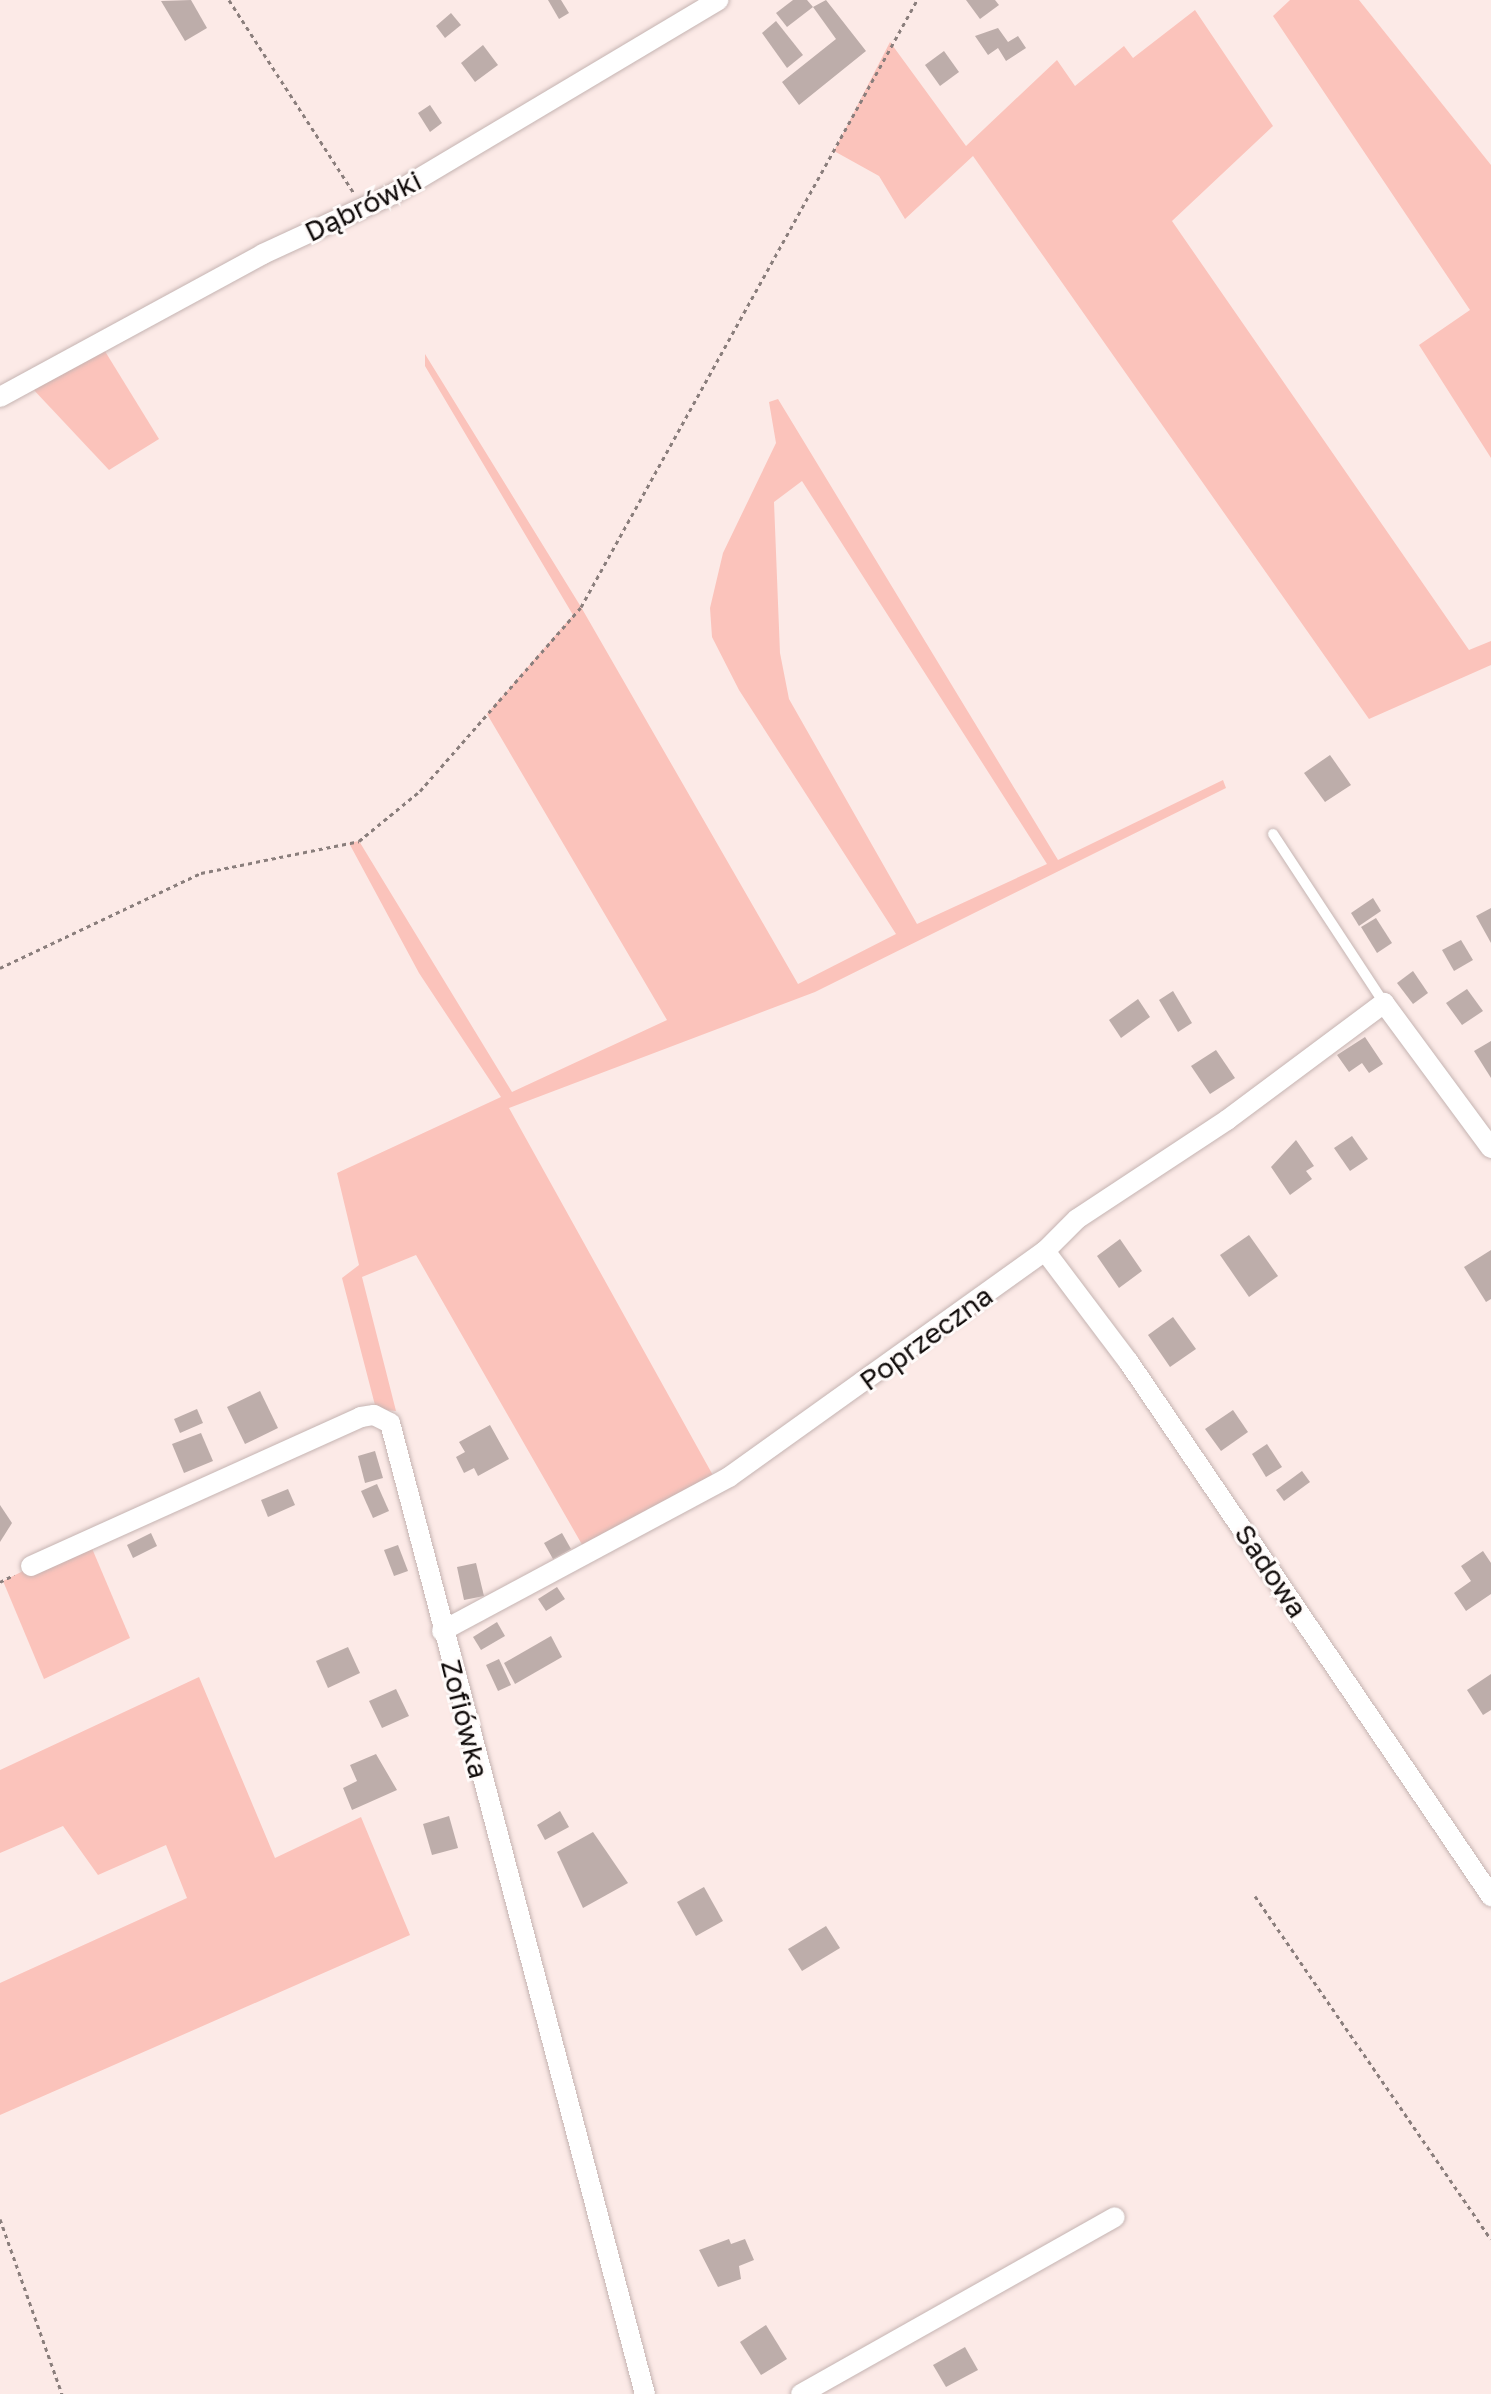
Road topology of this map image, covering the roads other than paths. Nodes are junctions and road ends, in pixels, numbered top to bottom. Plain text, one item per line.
1 (719, 0) edge
2 (0, 397) edge
3 (1273, 834) dead end
4 (1384, 1003) junction
5 (1491, 1148) edge
6 (1045, 1251) junction
7 (31, 1566) dead end
8 (442, 1631) junction
9 (1491, 1896) edge
10 (1115, 2217) dead end
11 (645, 2394) edge
12 (801, 2394) edge

1 - 2 street, Dąbrówki
3 - 4 lane
4 - 5 street
4 - 6 street, Poprzeczna
6 - 8 street, Poprzeczna
6 - 9 street, Sadowa
7 - 8 street, Zofiówka
8 - 11 street, Zofiówka
10 - 12 street

